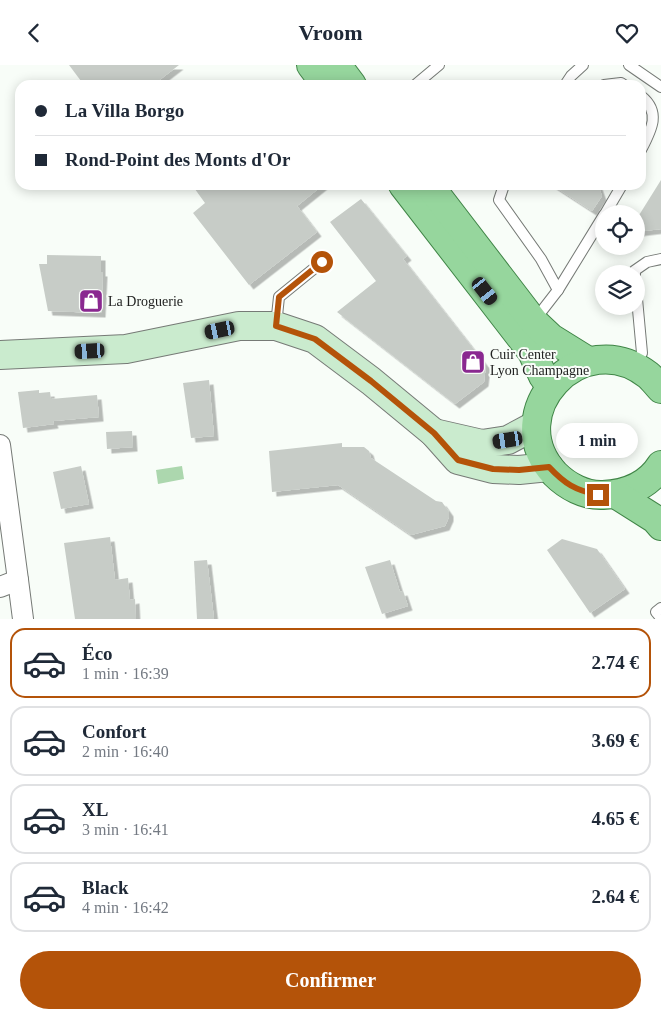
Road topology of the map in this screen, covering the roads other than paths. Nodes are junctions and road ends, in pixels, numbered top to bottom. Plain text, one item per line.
1 (311, 65) edge
2 (337, 65) edge
3 (438, 65) edge
4 (583, 65) edge
5 (629, 65) edge
6 (322, 80) edge
7 (348, 80) edge
8 (421, 80) edge
9 (568, 80) edge
10 (661, 87) edge
11 (646, 98) edge
12 (661, 130) edge
13 (646, 142) edge
14 (646, 153) edge
15 (407, 190) edge
16 (436, 190) edge
17 (502, 190) edge
18 (619, 190) edge
19 (610, 205) edge
20 (595, 229) edge
21 (661, 259) edge
22 (322, 262) dead end
23 (642, 265) edge
24 (558, 290) junction
25 (638, 315) edge
26 (534, 322) junction
27 (276, 326) junction
28 (0, 355) edge
29 (588, 361) junction
30 (633, 366) junction
31 (550, 386) junction
32 (661, 389) edge
33 (536, 425) junction
34 (434, 433) junction
35 (0, 445) edge
36 (549, 467) junction
37 (660, 468) edge
38 (617, 495) junction
39 (661, 526) edge
40 (9, 584) edge
41 (661, 608) edge
42 (661, 618) edge
43 (23, 619) edge

1 - 6 main road
2 - 7 main road
3 - 8 lane
4 - 9 lane
5 - 10 lane
11 - 13 lane
12 - 14 lane
15 - 31 main road
16 - 26 main road
17 - 24 lane
18 - 19 lane
20 - 24 lane
21 - 23 lane
22 - 27 lane
24 - 26 lane
25 - 30 lane
26 - 29 main road
27 - 28 street
27 - 34 street
29 - 30 main road
29 - 31 main road
30 - 32 main road
31 - 33 main road
33 - 34 street
33 - 36 main road
34 - 36 street
35 - 40 street
36 - 38 main road
37 - 38 main road
38 - 39 main road
40 - 43 street
41 - 42 lane

